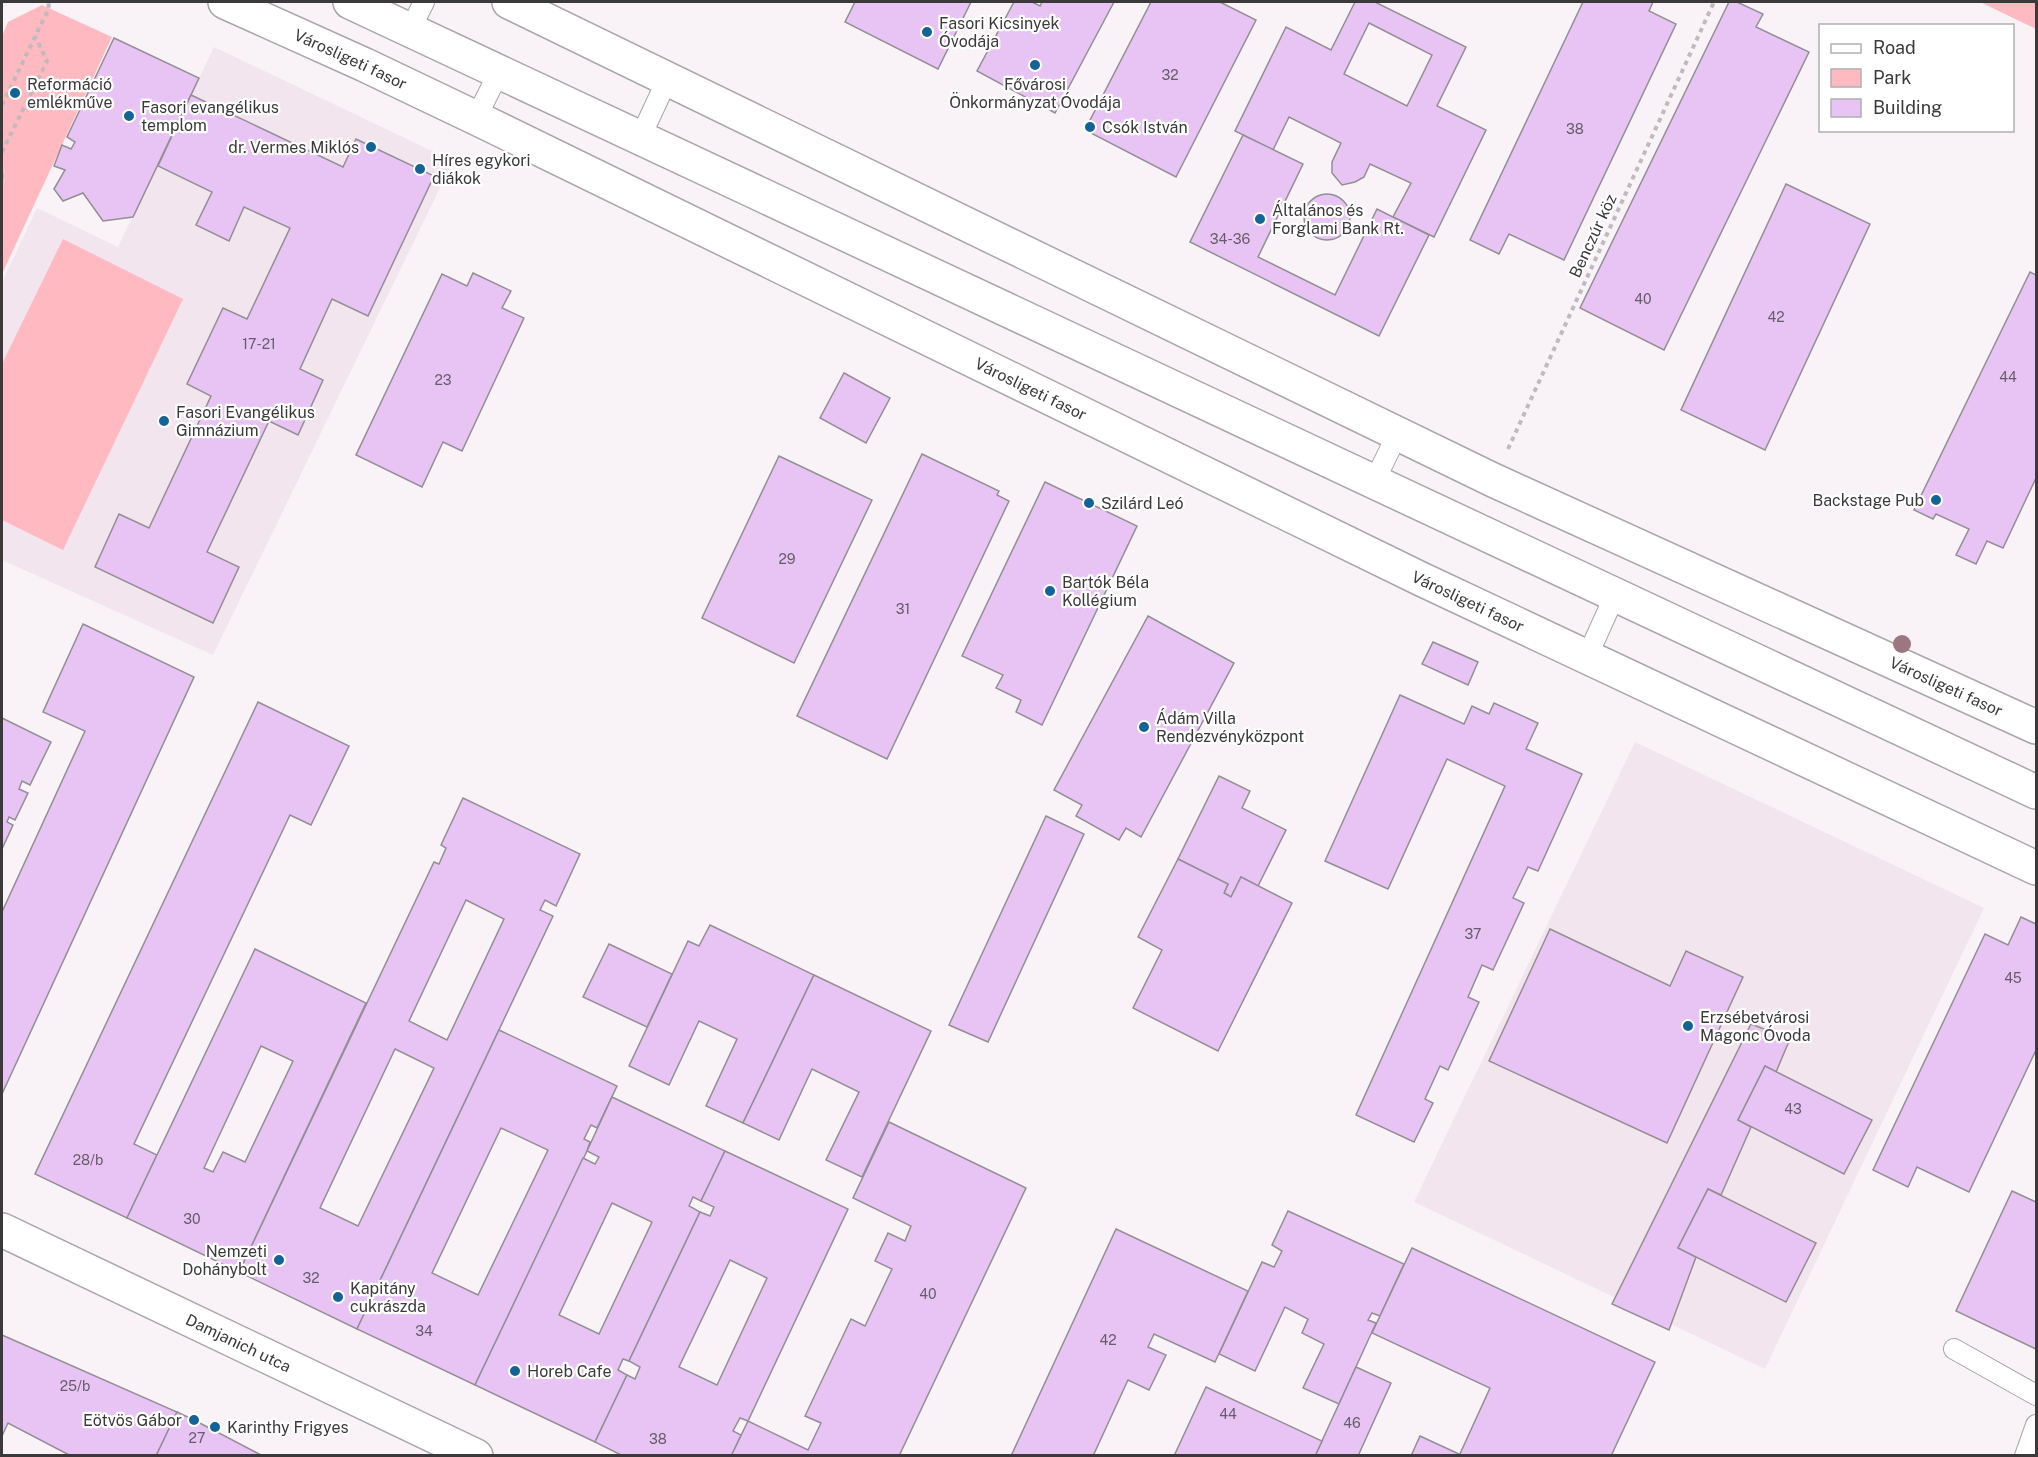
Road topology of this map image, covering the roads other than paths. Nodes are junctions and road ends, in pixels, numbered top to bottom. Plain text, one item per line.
1 (225, 2) edge
2 (350, 2) edge
3 (509, 2) edge
4 (417, 16) edge
5 (499, 72) junction
6 (668, 78) junction
7 (476, 118) junction
8 (640, 138) junction
9 (1398, 433) junction
10 (1374, 482) junction
11 (1615, 595) junction
12 (1587, 657) junction
13 (2037, 727) edge
14 (2037, 792) edge
15 (2037, 868) edge
16 (2, 1230) edge
17 (1954, 1349) dead end
18 (2037, 1395) edge
19 (2037, 1425) edge
20 (476, 1455) edge
21 (2025, 1455) edge

1 - 7 street, Városligeti fasor
2 - 4 street
3 - 6 street, Városligeti fasor
4 - 5 street
5 - 7 lane
5 - 8 street
6 - 8 lane
6 - 9 street, Városligeti fasor
7 - 12 street, Városligeti fasor
8 - 10 street
9 - 10 lane
9 - 13 street, Városligeti fasor
10 - 11 street
11 - 12 lane
11 - 14 street
12 - 15 street, Városligeti fasor
16 - 20 street, Damjanich utca
17 - 18 lane
19 - 21 lane

